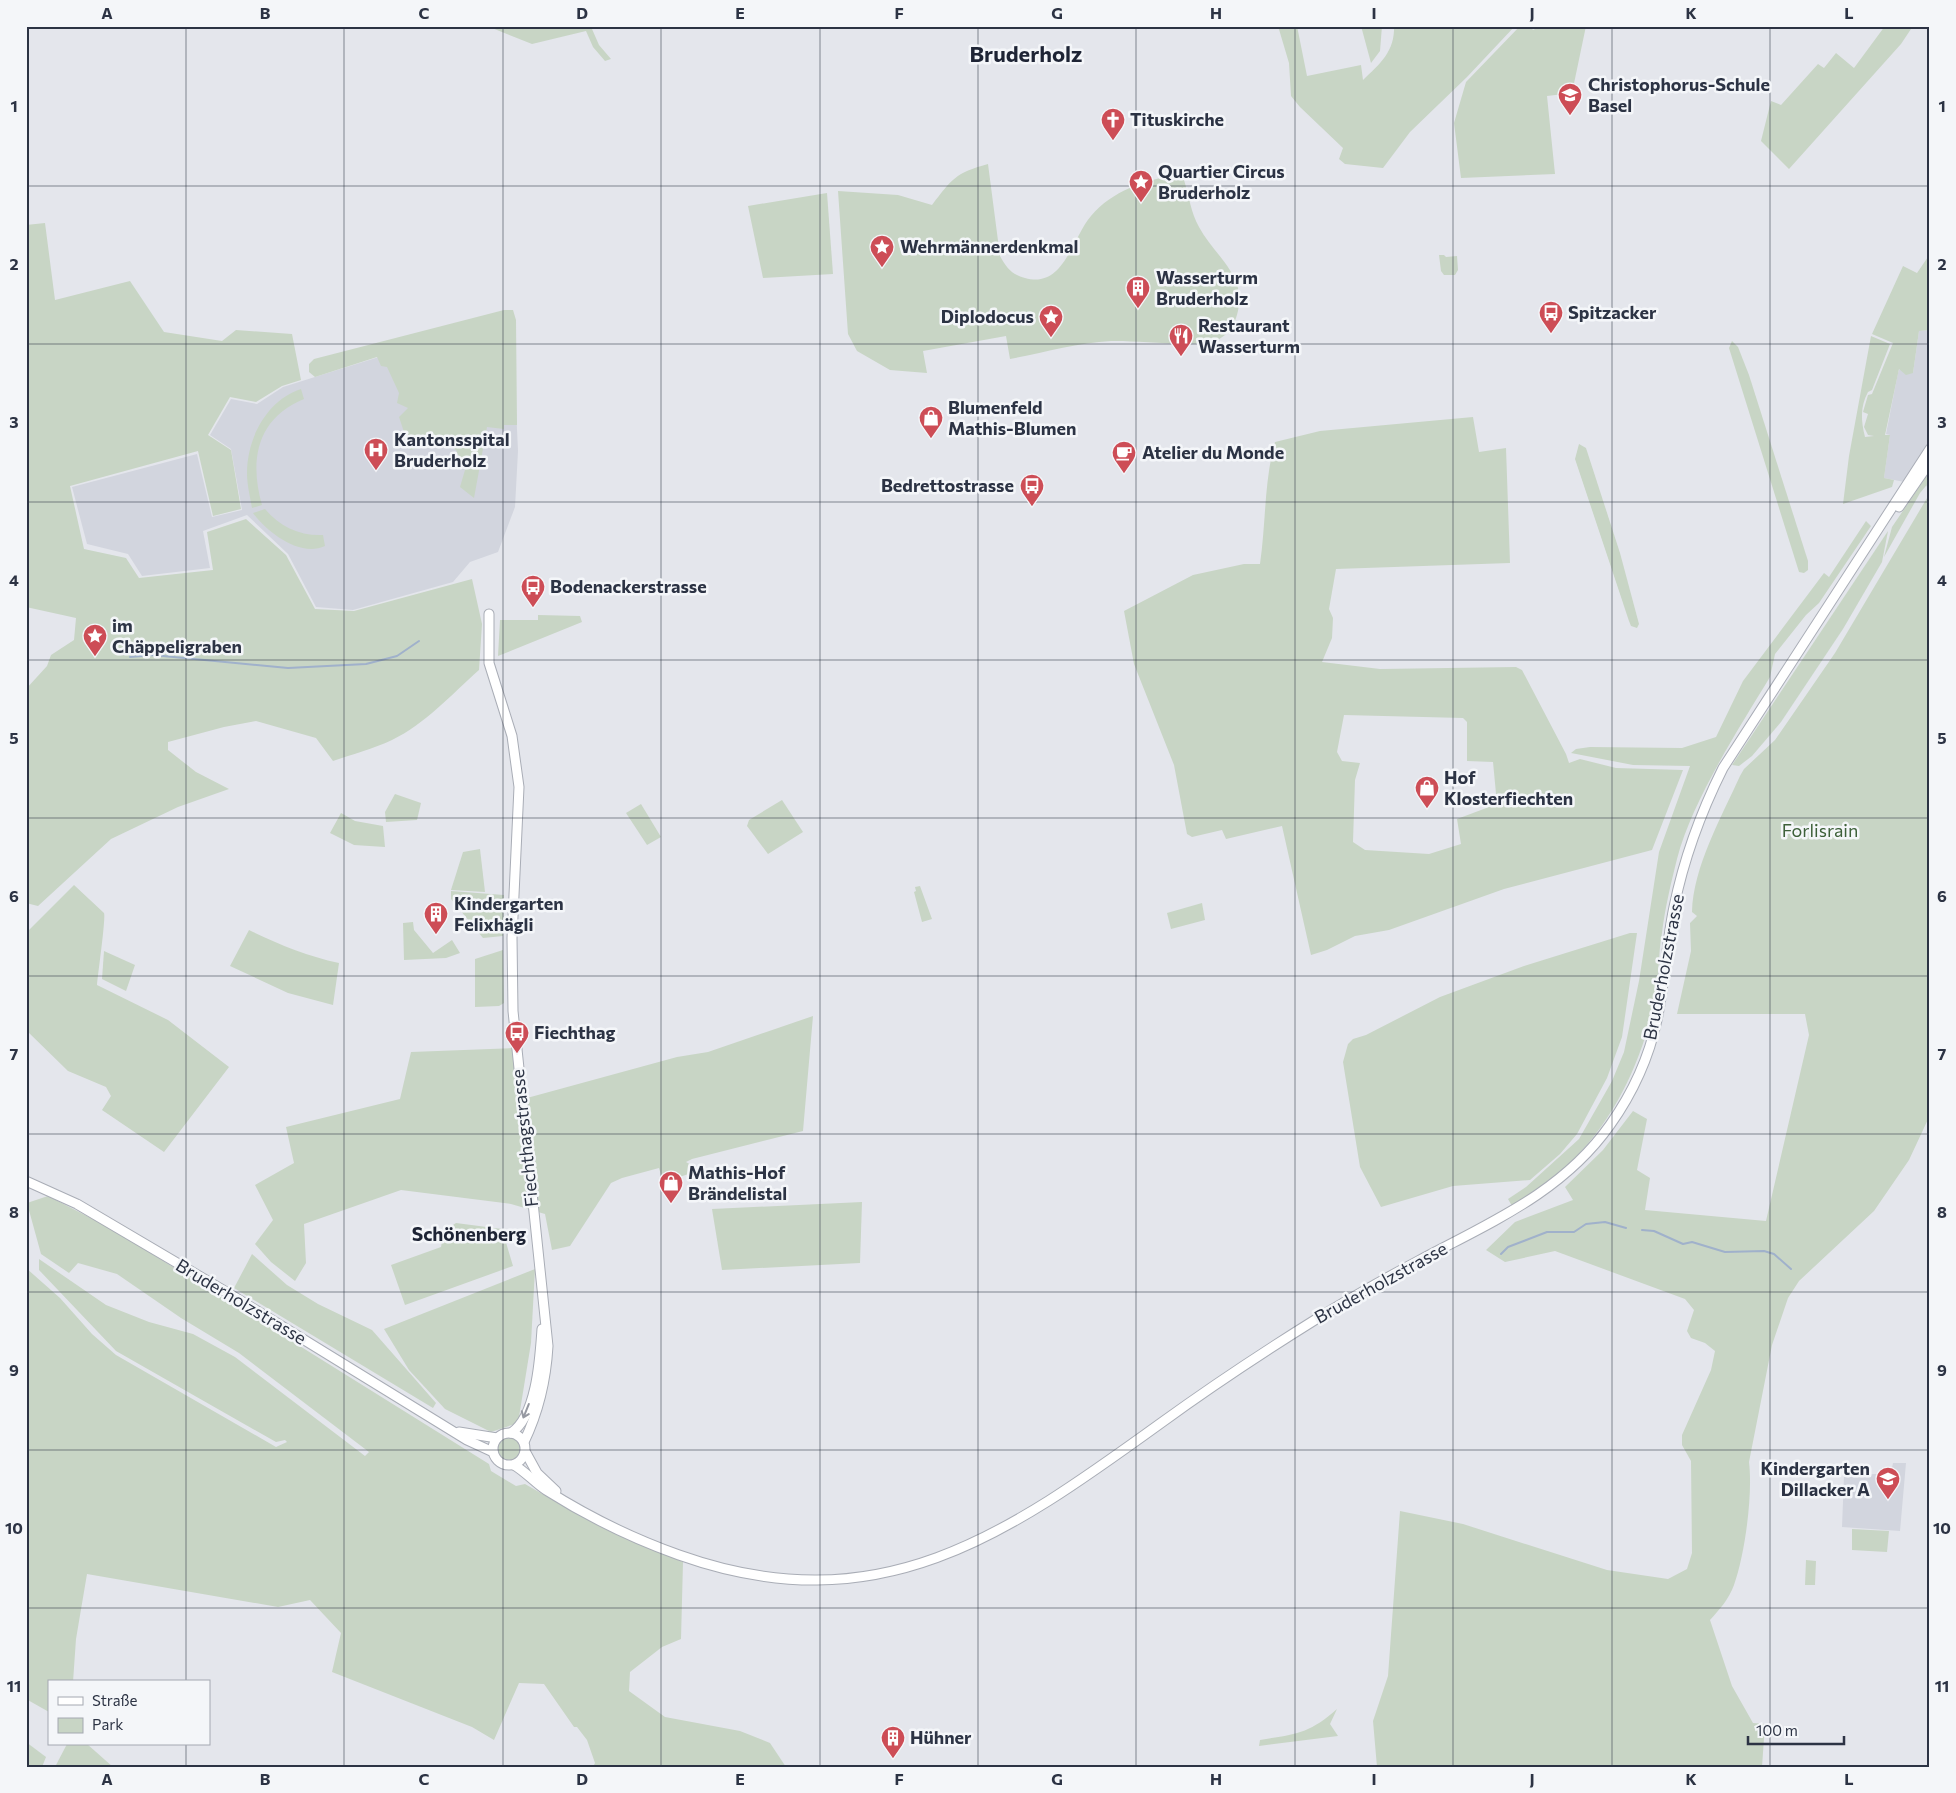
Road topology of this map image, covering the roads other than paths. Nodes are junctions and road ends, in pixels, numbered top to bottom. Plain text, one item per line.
1 (1930, 449) edge
2 (1930, 462) edge
3 (1860, 559) junction
4 (489, 614) dead end
5 (26, 1181) edge
6 (543, 1306) junction
7 (452, 1430) junction
8 (511, 1433) junction
9 (497, 1438) junction
10 (524, 1442) junction
11 (493, 1452) junction
12 (526, 1453) junction
13 (514, 1465) junction
14 (569, 1502) junction

1 - 3 main road, Bruderholzstrasse
2 - 3 main road, Bruderholzstrasse
3 - 14 main road, Bruderholzstrasse
4 - 6 main road, Fiechthagstrasse
5 - 7 main road, Bruderholzstrasse
6 -> 8 main road, Fiechthagstrasse
6 - 10 main road, Fiechthagstrasse
7 - 9 main road, Bruderholzstrasse
7 - 11 main road, Bruderholzstrasse
8 - 9 main road, Bruderholzstrasse
8 - 10 main road
9 - 11 main road
10 - 12 main road, Bruderholzstrasse
11 - 13 main road, Bruderholzstrasse
12 - 13 main road
12 - 14 main road, Bruderholzstrasse
13 - 14 main road, Bruderholzstrasse

